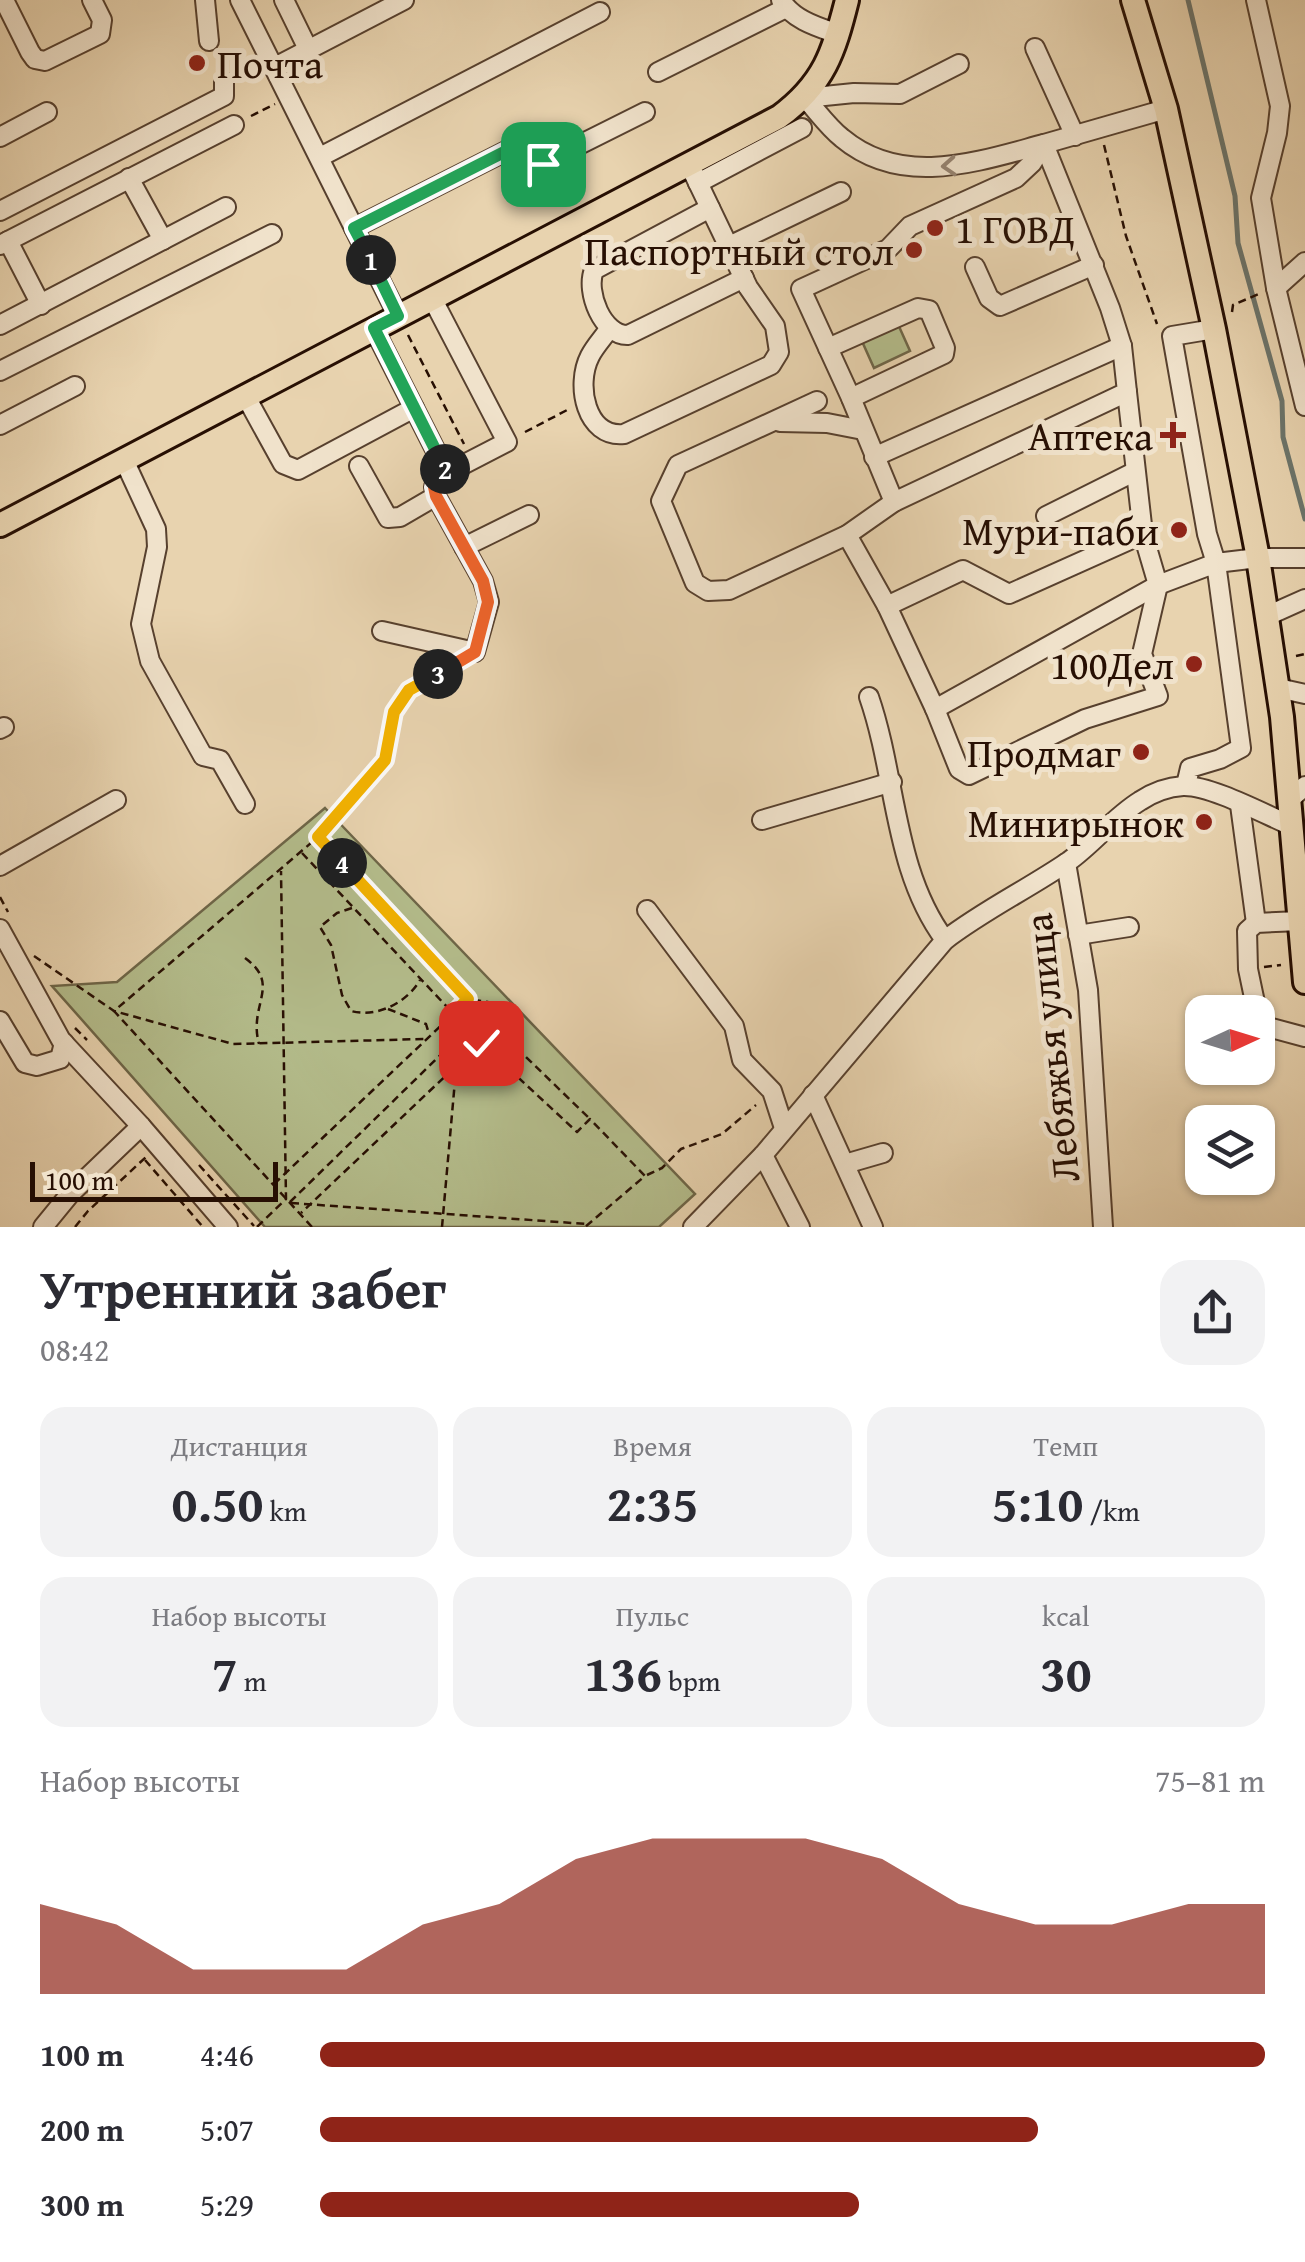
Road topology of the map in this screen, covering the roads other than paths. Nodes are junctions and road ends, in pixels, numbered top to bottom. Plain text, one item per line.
1 (4, 0) edge
2 (92, 0) edge
3 (204, 0) edge
4 (284, 0) edge
5 (404, 0) edge
6 (847, 0) edge
7 (1133, 0) edge
8 (1256, 0) edge
9 (246, 3) edge
10 (783, 4) edge
11 (600, 12) dead end
12 (838, 34) junction
13 (210, 41) dead end
14 (1036, 48) dead end
15 (308, 49) junction
16 (960, 64) dead end
17 (275, 67) junction
18 (658, 72) dead end
19 (224, 82) dead end
20 (804, 98) junction
21 (1166, 110) junction
22 (46, 112) dead end
23 (645, 112) dead end
24 (234, 125) road end
25 (802, 128) dead end
26 (1075, 136) junction
27 (0, 137) edge
28 (1044, 144) junction
29 (320, 157) junction
30 (693, 174) junction
31 (129, 178) junction
32 (841, 192) dead end
33 (226, 207) dead end
34 (710, 208) junction
35 (0, 211) edge
36 (354, 228) junction
37 (272, 234) dead end
38 (163, 240) junction
39 (4, 243) edge
40 (729, 246) junction
41 (1305, 262) edge
42 (1094, 265) junction
43 (975, 267) dead end
44 (744, 278) junction
45 (1271, 289) junction
46 (432, 298) junction
47 (42, 304) junction
48 (398, 316) junction
49 (0, 325) edge
50 (374, 328) junction
51 (609, 329) junction
52 (1214, 329) junction
53 (1122, 346) junction
54 (828, 348) junction
55 (0, 371) edge
56 (75, 386) dead end
57 (1126, 392) junction
58 (246, 396) junction
59 (851, 398) junction
60 (818, 402) dead end
61 (1305, 406) edge
62 (414, 408) junction
63 (774, 422) junction
64 (0, 425) edge
65 (863, 430) junction
66 (874, 457) junction
67 (124, 460) junction
68 (358, 466) dead end
69 (1134, 472) junction
70 (447, 473) junction
71 (436, 496) junction
72 (894, 502) junction
73 (529, 514) dead end
74 (1046, 516) dead end
75 (0, 525) edge
76 (1143, 534) junction
77 (847, 535) junction
78 (464, 547) junction
79 (1258, 558) junction
80 (1305, 558) edge
81 (1216, 563) junction
82 (1158, 585) junction
83 (1305, 599) edge
84 (887, 606) junction
85 (1267, 616) junction
86 (382, 630) dead end
87 (1278, 688) junction
88 (1305, 694) edge
89 (869, 698) dead end
90 (935, 709) junction
91 (892, 782) junction
92 (1186, 786) junction
93 (1297, 793) edge
94 (116, 800) dead end
95 (244, 804) dead end
96 (1240, 805) junction
97 (762, 820) dead end
98 (1292, 826) junction
99 (1066, 863) junction
100 (0, 866) edge
101 (646, 910) dead end
102 (1300, 920) junction
103 (1256, 922) junction
104 (1129, 926) dead end
105 (0, 928) edge
106 (1078, 934) junction
107 (945, 940) junction
108 (1304, 972) edge
109 (1254, 995) edge
110 (0, 1021) edge
111 (1275, 1029) edge
112 (1305, 1036) edge
113 (64, 1043) junction
114 (813, 1095) junction
115 (141, 1126) junction
116 (784, 1128) junction
117 (883, 1153) dead end
118 (763, 1155) junction
119 (845, 1164) junction
120 (42, 1227) edge
121 (228, 1227) edge
122 (693, 1227) edge
123 (800, 1227) edge
124 (873, 1227) edge
125 (1103, 1227) edge

1 - 2 street
3 - 13 street
4 - 15 street
5 - 15 street
6 - 12 main road
7 - 21 main road
8 - 45 street
9 - 17 street
10 - 12 street
10 - 18 street
11 - 29 street
12 - 20 main road
14 - 26 street
15 - 17 street
16 - 20 street
17 - 29 street
19 - 35 street
28 -> 20 street
20 - 30 main road
21 - 26 street
21 - 52 main road
22 - 27 street
23 - 36 street
24 - 31 street
25 - 30 street
26 - 28 street
28 - 42 street
28 - 54 street
29 - 36 street
30 - 34 street
30 - 46 main road
31 - 38 street
31 - 39 street
32 - 40 street
33 - 38 street
34 - 40 street
34 - 51 street
36 - 48 street
37 - 55 street
38 - 47 street
39 - 47 street
40 - 44 street
41 - 45 street
42 - 43 street
42 - 53 street
44 - 51 street
44 - 51 street
45 - 61 street
46 - 48 main road
46 - 70 street
47 - 49 street
48 - 50 main road
50 - 58 main road
50 - 62 street
52 - 79 main road
52 - 81 street
53 - 57 street
53 - 66 street
54 - 59 street
54 - 59 street
56 - 64 street
57 - 69 street
57 - 72 street
58 - 62 street
58 - 67 main road
59 - 65 street
60 - 63 street
62 - 70 street
63 - 65 street
63 - 77 street
65 - 66 street
66 - 72 street
67 - 75 main road
67 - 95 street
68 - 71 street
69 - 74 street
69 - 76 street
70 - 71 street
71 - 78 street
72 - 77 street
73 - 78 street
76 - 82 street
76 - 84 street
77 - 84 street
78 - 86 street
79 - 80 street
79 - 81 street
79 - 85 main road
81 - 82 street
81 - 92 street
82 - 90 street
82 - 90 street
83 - 85 street
84 - 90 street
85 - 87 main road
87 - 88 street
87 - 93 main road
89 - 91 street
91 - 97 street
91 - 107 street
92 - 96 street
92 - 99 street
93 - 98 main road
94 - 100 street
96 - 98 street
96 - 103 street
98 - 102 main road
99 - 106 street, Лебяжья улица
99 - 107 street
101 - 116 street
102 - 103 street
102 - 108 main road
103 - 109 street
104 - 106 street
105 - 113 street
106 - 125 street, Лебяжья улица
107 - 114 street
110 - 113 street
111 - 112 street
113 - 115 street
114 - 116 street
114 - 119 street
115 - 120 street
115 - 121 street
116 - 118 street
117 - 119 street
118 - 122 street
118 - 123 street
119 - 124 street

